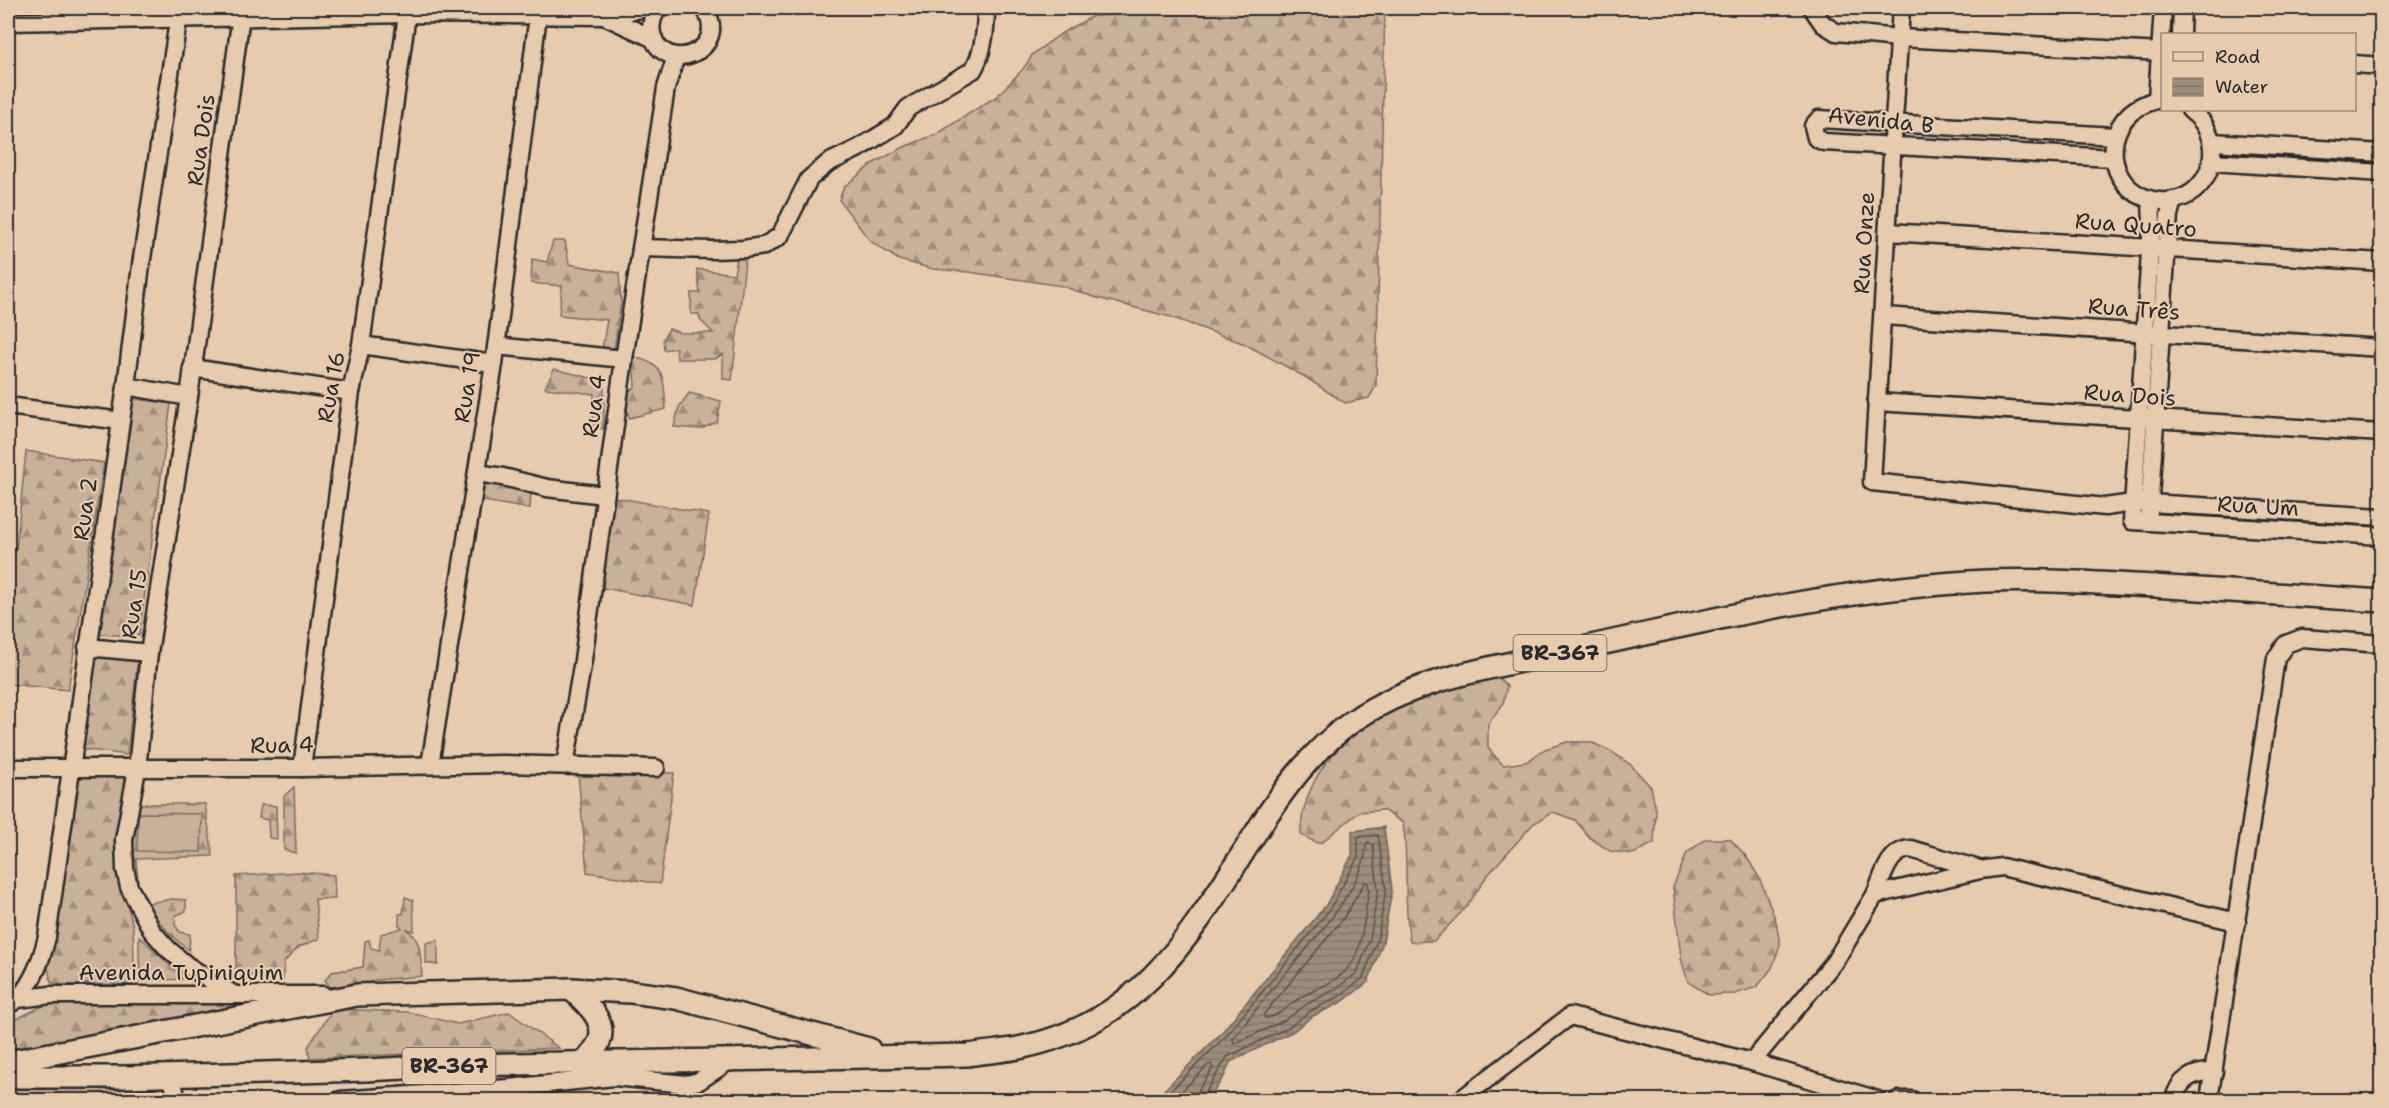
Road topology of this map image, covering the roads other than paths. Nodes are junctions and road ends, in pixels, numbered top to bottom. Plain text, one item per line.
1 (648, 8) edge
2 (658, 8) edge
3 (705, 8) edge
4 (986, 8) edge
5 (1812, 8) edge
6 (1901, 8) edge
7 (2163, 8) edge
8 (2182, 8) edge
9 (179, 13) edge
10 (241, 13) edge
11 (406, 14) junction
12 (538, 15) junction
13 (604, 16) junction
14 (8, 25) edge
15 (2162, 33) edge
16 (2181, 33) edge
17 (1899, 38) junction
18 (654, 39) junction
19 (2161, 52) edge
20 (676, 56) junction
21 (2356, 64) edge
22 (2382, 66) edge
23 (2160, 99) edge
24 (2192, 111) edge
25 (1894, 122) junction
26 (2115, 136) junction
27 (2213, 142) junction
28 (1892, 146) junction
29 (2382, 153) edge
30 (2113, 158) junction
31 (2212, 162) junction
32 (2382, 173) edge
33 (2151, 200) junction
34 (2173, 200) junction
35 (1888, 232) junction
36 (641, 248) junction
37 (2149, 248) junction
38 (2167, 250) junction
39 (2382, 262) edge
40 (205, 278) joint
41 (1883, 316) junction
42 (2143, 332) junction
43 (2160, 333) junction
44 (361, 345) junction
45 (496, 346) junction
46 (2382, 348) edge
47 (624, 359) junction
48 (494, 364) junction
49 (192, 368) junction
50 (126, 386) junction
51 (351, 392) junction
52 (189, 397) junction
53 (1876, 402) junction
54 (8, 406) edge
55 (2147, 419) junction
56 (121, 421) junction
57 (2382, 433) edge
58 (477, 474) junction
59 (1872, 482) joint
60 (604, 495) junction
61 (2141, 503) junction
62 (2105, 507) junction
63 (2382, 517) edge
64 (2140, 522) junction
65 (2382, 536) edge
66 (2382, 601) edge
67 (2382, 644) edge
68 (87, 648) junction
69 (149, 653) junction
70 (430, 765) junction
71 (565, 765) junction
72 (8, 768) edge
73 (71, 768) junction
74 (302, 768) junction
75 (656, 768) dead end
76 (137, 769) junction
77 (1980, 870) junction
78 (1875, 895) junction
79 (2237, 922) junction
80 (571, 989) junction
81 (233, 994) junction
82 (357, 995) junction
83 (13, 1002) edge
84 (891, 1055) junction
85 (729, 1061) junction
86 (8, 1062) edge
87 (1752, 1062) junction
88 (585, 1063) junction
89 (2214, 1072) junction
90 (171, 1074) junction
91 (8, 1077) edge
92 (2173, 1100) edge
93 (177, 1101) edge
94 (340, 1101) edge
95 (1460, 1101) edge
96 (1878, 1101) edge
97 (1898, 1101) edge
98 (1912, 1101) edge
99 (2209, 1101) edge

1 - 13 street
2 - 18 street
3 - 20 street
4 - 36 street
5 - 17 street
6 - 17 street, Rua Onze
7 - 15 street
8 - 16 street
9 - 10 street
9 - 14 street
9 - 50 street, Rua 2
10 - 11 street
10 - 40 street, Rua Dois
11 - 12 street
11 - 44 street, Rua 16
12 - 13 street
12 - 45 street, Rua 19
13 - 18 street
17 - 19 street
17 - 25 street, Rua Onze
18 - 20 street
19 - 23 street
20 - 36 street, Rua 4
21 - 22 street
23 - 26 street
24 - 27 street
25 - 26 street, Avenida B
25 - 28 street, Rua Onze
25 - 28 street, Avenida B
26 - 30 street
27 - 29 street
27 - 31 street
28 - 30 street, Avenida B
28 - 35 street, Rua Onze
30 - 33 street
31 - 32 street
31 - 34 street
33 - 34 street
33 - 37 street
34 - 38 street
35 - 37 street, Rua Quatro
35 - 41 street, Rua Onze
36 - 47 street, Rua 4
37 - 38 street, Rua Quatro
37 - 42 street
38 - 39 street, Rua Quatro
38 - 43 street
40 - 49 street, Rua 15
41 - 42 street, Rua Três
41 - 53 street, Rua Onze
42 - 43 street, Rua Três
42 - 55 street
43 - 46 street, Rua Três
43 - 55 street
44 - 48 street
44 - 51 street, Rua 16
45 - 47 street
45 - 48 street, Rua 19
47 - 60 street, Rua 4
48 - 58 street, Rua 19
49 - 51 street
49 - 52 street, Rua 15
50 - 52 street
50 - 56 street, Rua 2
51 - 74 street, Rua 16
52 - 69 street, Rua 15
53 - 55 street, Rua Dois
53 - 59 street, Rua Onze
54 - 56 street
55 - 57 street, Rua Dois
55 - 61 street
56 - 68 street, Rua 2
58 - 60 street
58 - 70 street, Rua 19
59 - 62 street, Rua Um
60 - 71 street, Rua 4
61 - 62 street, Rua Um
61 - 63 street, Rua Um
61 - 64 street
62 - 64 street, Rua Um
64 - 65 street, Rua Um
66 - 84 main road, BR-367
67 - 79 street
68 - 69 street
68 - 73 street, Rua 2
69 - 76 street, Rua 15
70 - 71 street, Rua 4
70 - 74 street, Rua 4
71 - 75 street, Rua 4
72 - 73 street, Rua 4
73 - 76 street, Rua 4
73 - 83 street, Rua 2
74 - 76 street, Rua 4
76 - 81 street, Rua 15
77 - 78 street
77 - 78 street
77 - 79 street
78 - 87 street
79 - 89 street
80 - 82 main road, BR-367
80 - 84 main road, BR-367
80 - 88 main road
81 - 82 street, Avenida Tupiniquim
81 - 83 street, Avenida Tupiniquim
82 - 86 main road, BR-367
84 - 85 main road, BR-367
85 - 88 main road, BR-367
85 - 94 street
87 - 95 street
87 - 96 street
88 - 90 main road, BR-367
89 - 92 street
89 - 99 street
90 - 91 main road, BR-367
90 - 93 street
97 - 98 street

